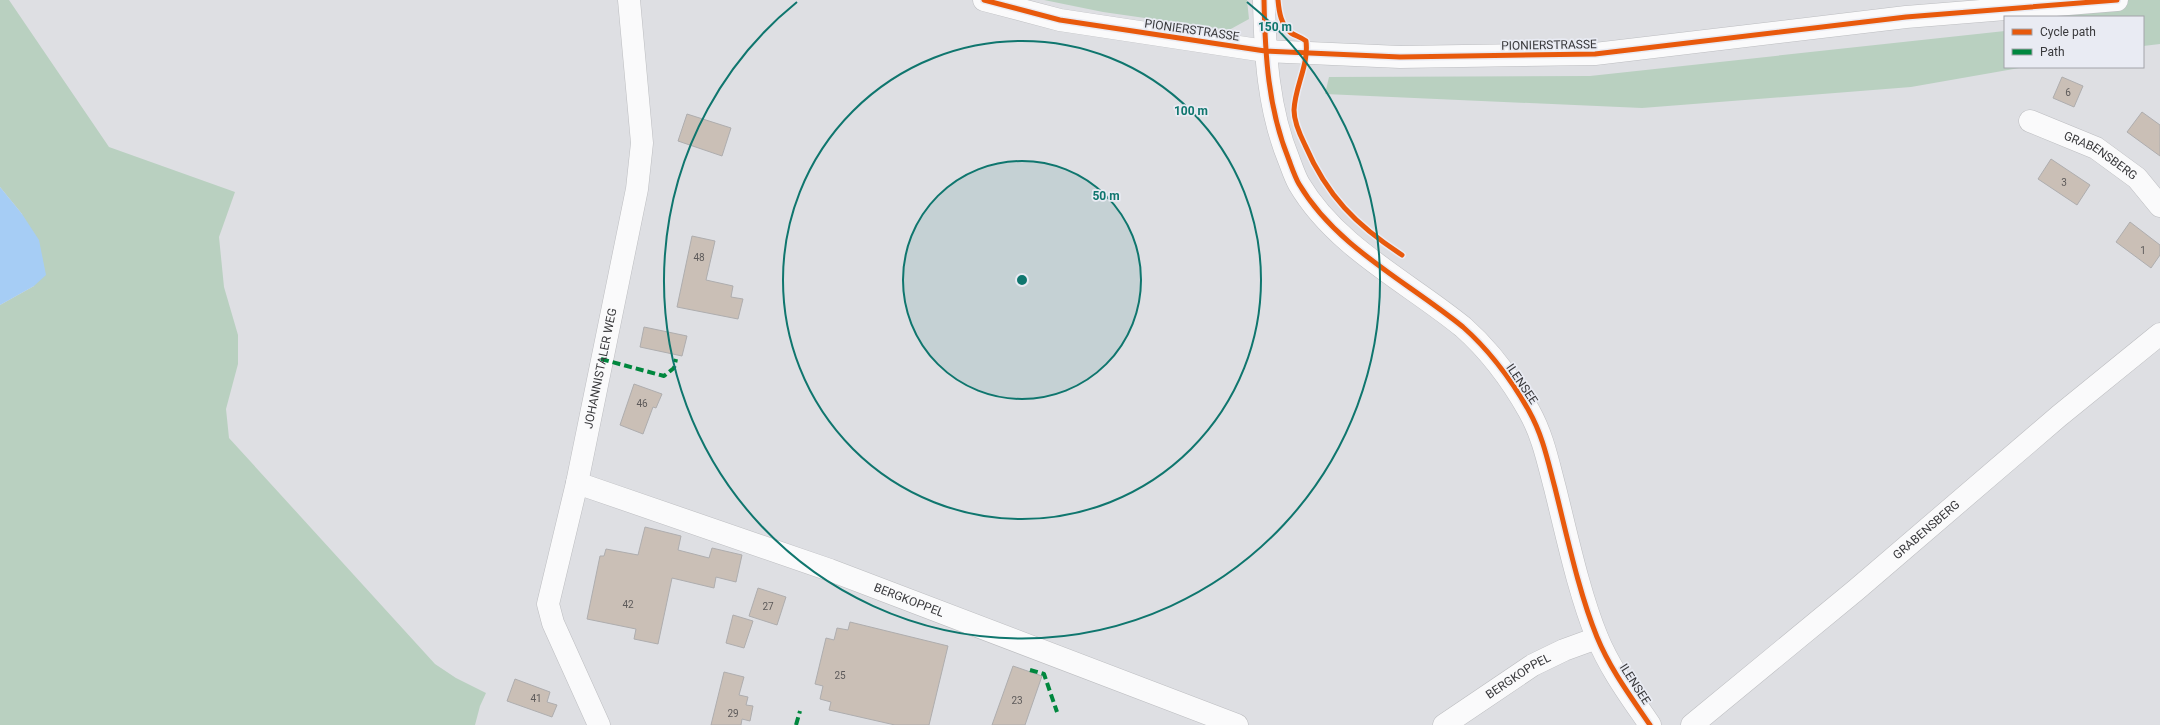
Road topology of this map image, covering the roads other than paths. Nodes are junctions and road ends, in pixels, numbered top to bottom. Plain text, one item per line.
1 (629, 0) edge
2 (984, 0) edge
3 (1264, 0) edge
4 (2117, 0) edge
5 (1265, 51) junction
6 (2030, 121) dead end
7 (2160, 206) edge
8 (2160, 334) edge
9 (577, 483) junction
10 (1597, 638) junction
11 (599, 725) edge
12 (1237, 725) edge
13 (1444, 725) edge
14 (1650, 725) edge
15 (1692, 725) edge

1 - 9 street, JOHANNISTALER WEG
2 - 5 street, PIONIERSTRASSE
3 - 5 street, ILENSEE
4 - 5 street, PIONIERSTRASSE
5 - 10 street, ILENSEE
6 - 7 street, GRABENSBERG
8 - 15 street, GRABENSBERG
9 - 11 street, JOHANNISTALER WEG
9 - 12 street, BERGKOPPEL
10 - 13 street, BERGKOPPEL
10 - 14 street, ILENSEE

